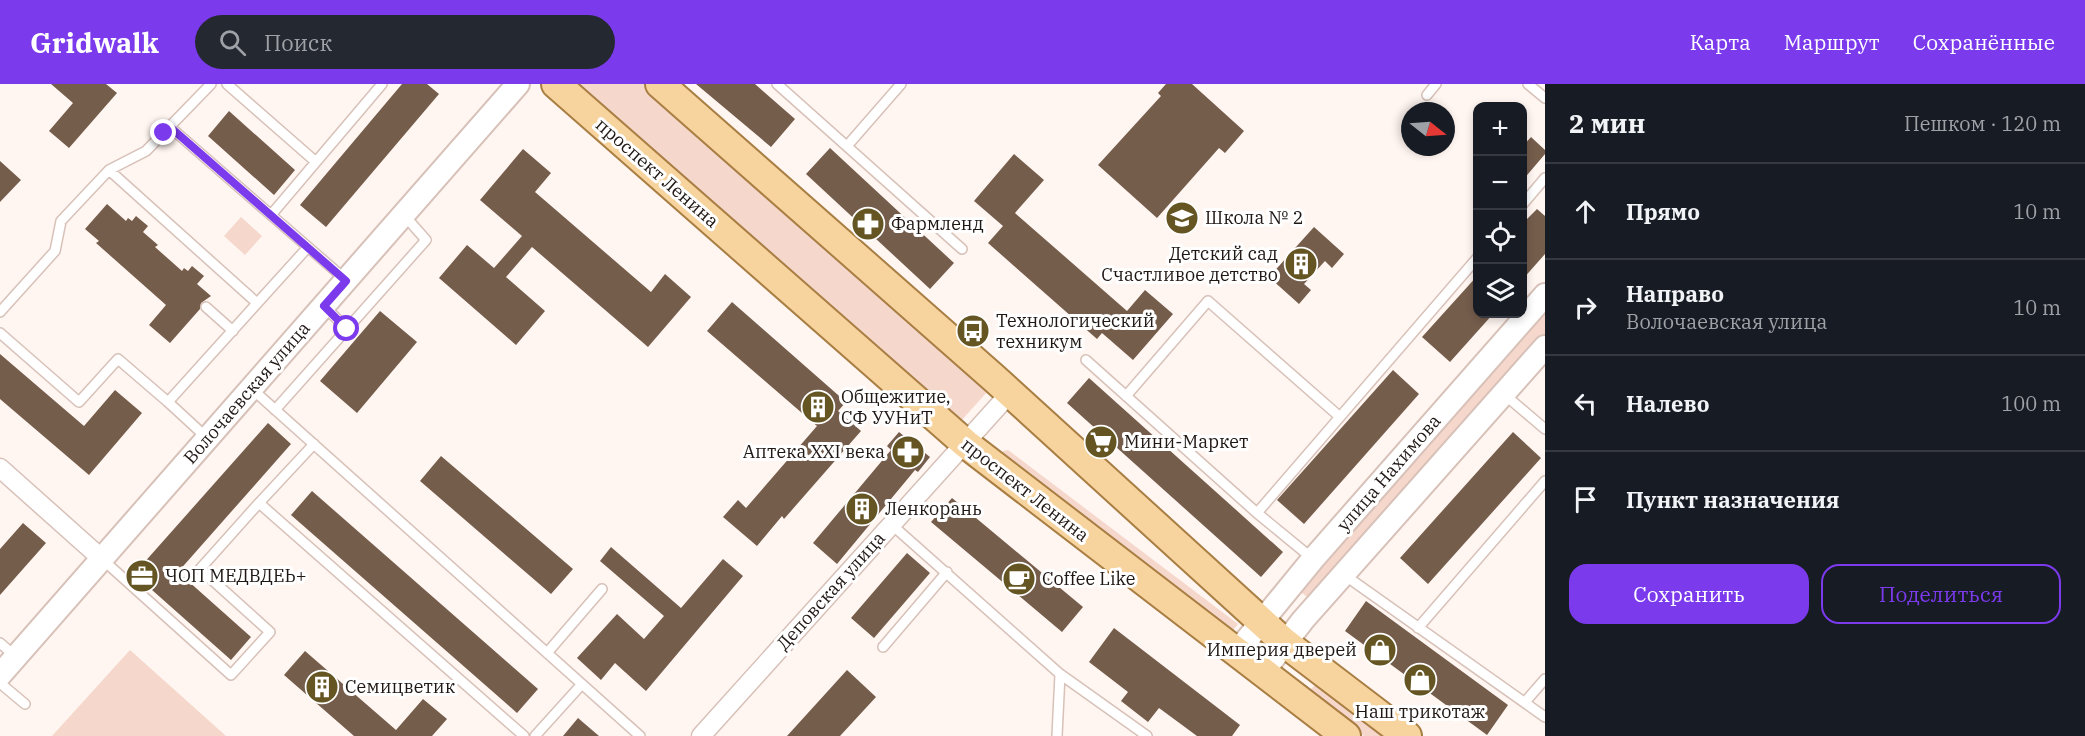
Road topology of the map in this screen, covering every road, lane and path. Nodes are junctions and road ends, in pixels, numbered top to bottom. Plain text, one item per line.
1 (211, 84) edge
2 (227, 84) edge
3 (382, 84) edge
4 (518, 84) edge
5 (556, 84) edge
6 (660, 84) edge
7 (777, 84) edge
8 (901, 84) edge
9 (1436, 84) edge
10 (1528, 84) edge
11 (1427, 95) dead end
12 (1545, 98) edge
13 (170, 127) junction
14 (847, 146) junction
15 (316, 162) junction
16 (109, 170) junction
17 (1545, 178) edge
18 (1527, 199) edge
19 (271, 215) junction
20 (404, 215) junction
21 (308, 247) junction
22 (962, 249) dead end
23 (1473, 263) edge
24 (346, 281) junction
25 (1545, 295) edge
26 (257, 303) junction
27 (324, 306) junction
28 (206, 307) dead end
29 (0, 312) edge
30 (347, 329) junction
31 (233, 331) junction
32 (0, 333) edge
33 (1545, 347) edge
34 (1086, 360) dead end
35 (252, 388) junction
36 (1010, 393) junction
37 (1503, 393) junction
38 (1126, 396) junction
39 (168, 402) junction
40 (275, 410) junction
41 (1340, 417) junction
42 (1545, 429) edge
43 (208, 438) junction
44 (314, 444) junction
45 (966, 444) junction
46 (0, 468) edge
47 (1545, 482) edge
48 (259, 503) junction
49 (1257, 513) junction
50 (891, 524) junction
51 (102, 559) junction
52 (1313, 559) junction
53 (947, 572) junction
54 (1343, 574) junction
55 (602, 589) dead end
56 (1261, 622) junction
57 (1418, 628) junction
58 (1285, 643) junction
59 (883, 647) dead end
60 (8, 650) edge
61 (547, 652) junction
62 (1236, 653) junction
63 (1262, 673) junction
64 (1060, 674) junction
65 (0, 675) edge
66 (1545, 679) edge
67 (0, 682) edge
68 (582, 684) junction
69 (1525, 702) junction
70 (25, 704) dead end
71 (1545, 717) edge
72 (524, 736) edge
73 (535, 736) edge
74 (640, 736) edge
75 (701, 736) edge
76 (1057, 736) edge
77 (1147, 736) edge
78 (1346, 736) edge
79 (1407, 736) edge

1 - 13 lane
2 - 15 lane
3 - 15 lane
4 - 20 street, Волочаевская улица
5 - 45 main road, проспект Ленина
6 - 36 main road
7 - 14 lane
8 - 14 lane
9 - 11 lane
10 - 12 lane
13 - 16 lane
13 - 19 lane
14 - 22 lane
15 - 19 lane
16 - 26 lane
16 - 29 lane
17 - 18 lane
19 - 21 lane
20 - 24 street, Волочаевская улица
20 - 30 lane
21 - 24 lane
21 - 26 lane
23 - 41 lane
24 - 27 street, Волочаевская улица
25 - 52 street, улица Нахимова
26 - 31 lane
27 - 30 lane
27 - 35 street, Волочаевская улица
28 - 31 lane
30 - 40 lane
31 - 39 lane
32 - 39 lane
33 - 37 street, улица Нахимова
34 - 38 lane
35 - 40 lane
35 - 43 street, Волочаевская улица
36 - 45 street, Деповская улица
36 - 56 main road
37 - 42 lane
37 - 54 street, улица Нахимова
38 - 41 lane
38 - 49 lane
39 - 43 lane
40 - 44 lane
41 - 49 lane
43 - 51 street, Волочаевская улица
44 - 48 lane
44 - 61 lane
45 - 50 street, Деповская улица
45 - 62 main road, проспект Ленина
46 - 51 street
47 - 57 lane
48 - 51 lane
48 - 72 lane
49 - 52 lane
50 - 53 lane
50 - 75 street, Деповская улица
51 - 60 street, Волочаевская улица
52 - 56 street, улица Нахимова
53 - 59 lane
53 - 64 lane
54 - 57 lane
54 - 58 street, улица Нахимова
55 - 61 lane
56 - 58 main road
56 - 62 street, улица Нахимова
57 - 69 lane
58 - 63 street, улица Нахимова
58 - 79 main road
60 - 65 street, Волочаевская улица
61 - 68 lane
62 - 63 main road, проспект Ленина
63 - 78 main road, проспект Ленина
64 - 76 lane
64 - 77 lane
66 - 69 lane
67 - 70 lane
68 - 73 lane
68 - 74 lane
69 - 71 lane

